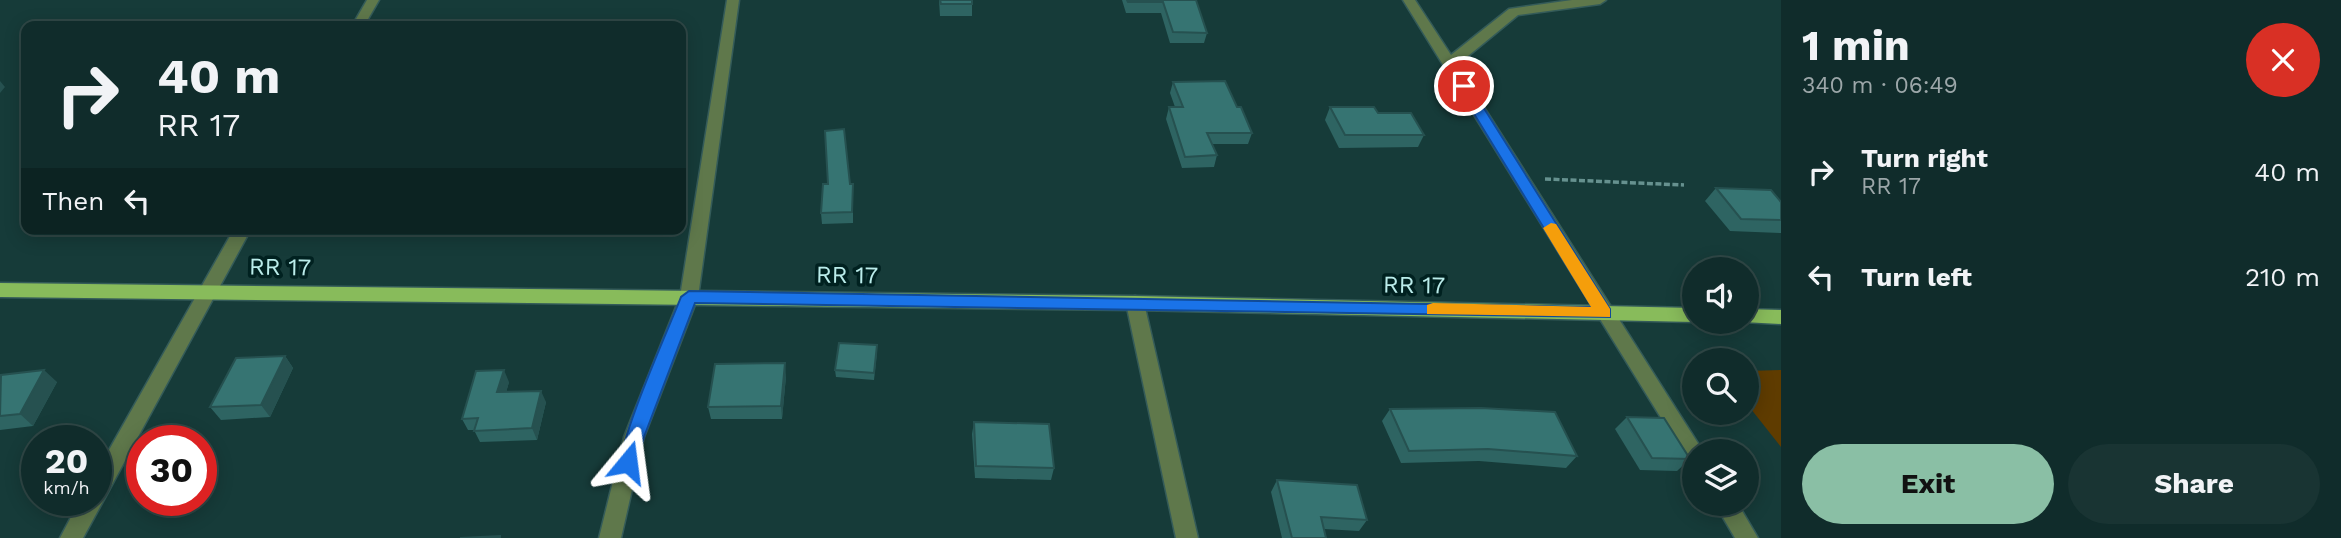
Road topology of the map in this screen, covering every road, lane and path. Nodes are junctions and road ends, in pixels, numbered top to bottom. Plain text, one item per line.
1 (373, 0) edge
2 (733, 0) edge
3 (1409, 0) edge
4 (1597, 0) edge
5 (361, 21) edge
6 (1450, 62) junction
7 (1520, 178) junction
8 (1684, 185) dead end
9 (240, 235) edge
10 (0, 290) edge
11 (209, 290) junction
12 (689, 297) junction
13 (1135, 303) junction
14 (1604, 313) junction
15 (1682, 315) edge
16 (1759, 316) edge
17 (1781, 317) edge
18 (1684, 439) edge
19 (112, 464) edge
20 (83, 516) edge
21 (1733, 516) edge
22 (71, 538) edge
23 (610, 538) edge
24 (1187, 538) edge
25 (1747, 538) edge

1 - 5 street
2 - 12 street
3 - 6 street
4 - 6 street
6 - 7 street
7 - 8 path
7 - 14 street
9 - 11 street
10 - 11 main road, RR 17 / RR 17
11 - 12 main road, RR 17 / RR 17
11 - 19 street
12 - 13 main road, RR 17 / RR 17
12 - 23 street
13 - 14 main road, RR 17 / RR 17
13 - 24 street
14 - 15 main road, RR 17 / RR 17
14 - 18 street
16 - 17 main road
20 - 22 street
21 - 25 street

